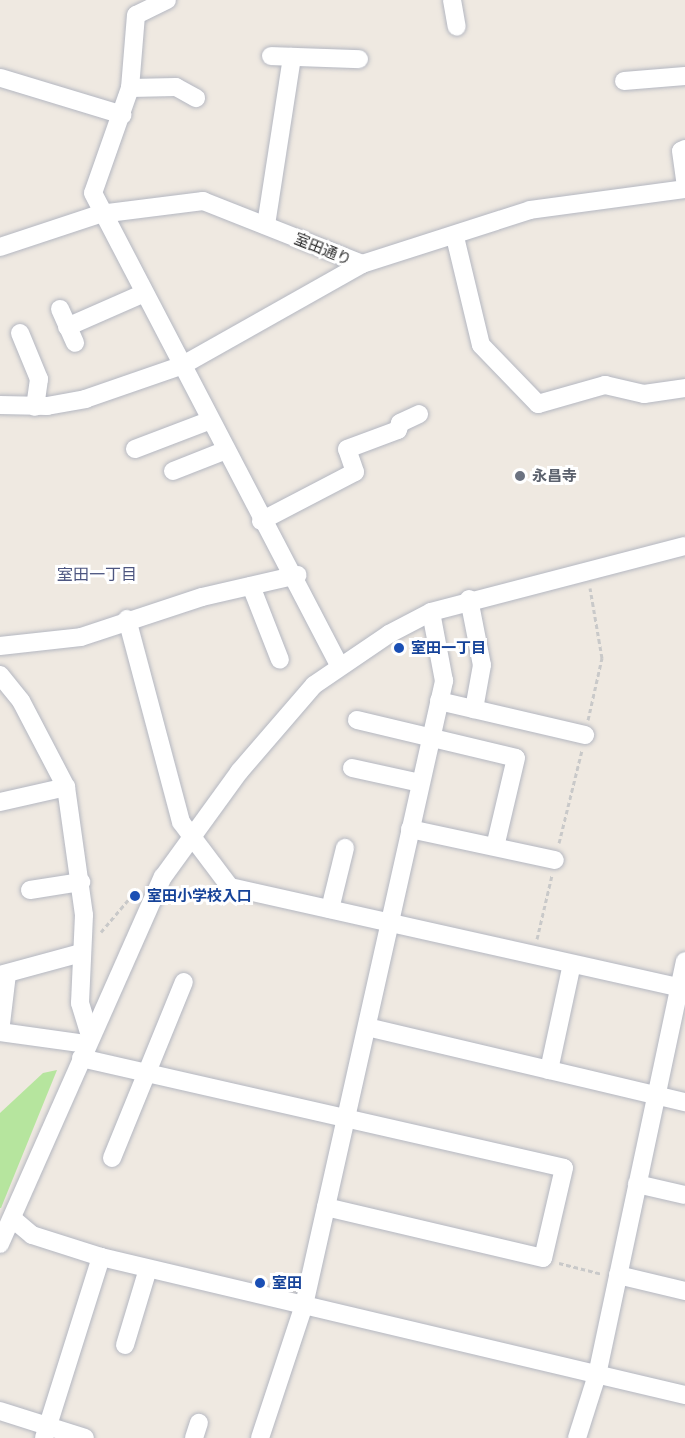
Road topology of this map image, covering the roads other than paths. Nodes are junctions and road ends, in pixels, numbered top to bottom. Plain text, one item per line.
1 (168, 0) edge
2 (452, 0) edge
3 (457, 27) dead end
4 (271, 56) dead end
5 (292, 57) junction
6 (359, 59) dead end
7 (685, 76) edge
8 (1, 78) edge
9 (624, 81) dead end
10 (130, 88) junction
11 (196, 98) dead end
12 (123, 115) junction
13 (685, 149) edge
14 (685, 180) edge
15 (685, 189) edge
16 (100, 214) junction
17 (266, 225) junction
18 (455, 237) junction
19 (0, 247) edge
20 (362, 264) junction
21 (142, 294) junction
22 (60, 309) dead end
23 (67, 327) junction
24 (20, 333) dead end
25 (75, 343) dead end
26 (183, 365) junction
27 (685, 388) edge
28 (0, 405) edge
29 (35, 407) junction
30 (419, 414) dead end
31 (211, 420) junction
32 (135, 449) dead end
33 (226, 450) junction
34 (173, 471) dead end
35 (261, 521) junction
36 (685, 546) edge
37 (297, 575) junction
38 (251, 586) junction
39 (469, 599) junction
40 (431, 612) junction
41 (127, 619) junction
42 (0, 646) edge
43 (280, 660) dead end
44 (339, 665) junction
45 (0, 675) edge
46 (439, 701) junction
47 (474, 709) junction
48 (357, 720) dead end
49 (585, 735) road end
50 (430, 739) junction
51 (352, 768) dead end
52 (420, 783) junction
53 (66, 787) junction
54 (0, 802) edge
55 (410, 829) junction
56 (191, 837) junction
57 (495, 847) junction
58 (345, 848) dead end
59 (555, 860) road end
60 (81, 882) junction
61 (30, 890) dead end
62 (330, 909) junction
63 (388, 921) junction
64 (81, 953) junction
65 (685, 961) edge
66 (572, 964) junction
67 (3, 975) edge
68 (184, 982) dead end
69 (682, 988) edge
70 (367, 1027) junction
71 (86, 1046) junction
72 (549, 1070) junction
73 (147, 1072) junction
74 (655, 1095) junction
75 (685, 1102) edge
76 (346, 1118) junction
77 (112, 1158) dead end
78 (637, 1184) junction
79 (685, 1195) edge
80 (326, 1207) junction
81 (13, 1219) junction
82 (0, 1244) edge
83 (101, 1257) junction
84 (148, 1269) junction
85 (618, 1275) junction
86 (685, 1291) edge
87 (304, 1305) junction
88 (125, 1345) dead end
89 (597, 1375) junction
90 (685, 1395) edge
91 (0, 1411) edge
92 (45, 1432) edge
93 (85, 1438) edge
94 (260, 1438) edge
95 (577, 1438) edge

1 - 10 street
2 - 3 street
4 - 5 street
5 - 6 street
5 - 17 street
7 - 9 street
8 - 12 street
10 - 11 street
10 - 12 street
12 - 16 street
13 - 14 street
15 - 18 street, 室田通り
16 - 17 street, 室田通り
16 - 19 street, 室田通り
16 - 21 street
17 - 20 street, 室田通り
18 - 20 street, 室田通り
18 - 27 street
20 - 26 street
21 - 23 street
21 - 26 street
22 - 23 street
23 - 25 street
24 - 29 street
26 - 29 street
26 - 31 street
28 - 29 street
30 - 35 street
31 - 32 street
31 - 33 street
33 - 34 street
33 - 35 street
35 - 37 street
36 - 39 street
37 - 38 street
37 - 44 street
38 - 41 street
38 - 43 street
39 - 40 street
39 - 47 street
40 - 44 street
40 - 46 street
41 - 42 street
41 - 56 street
44 - 56 street
45 - 53 street
46 - 47 street
46 - 50 street
47 - 49 street
48 - 50 street
50 - 52 street
50 - 57 street
51 - 52 street
52 - 55 street
53 - 54 street
53 - 60 street
55 - 57 street
55 - 63 street
56 - 62 street
56 - 71 street
57 - 59 street
58 - 62 street
60 - 61 street
60 - 64 street
62 - 63 street
63 - 66 street
63 - 70 street
64 - 67 street
64 - 71 street
65 - 69 street
66 - 69 street
66 - 72 street
67 - 71 street
68 - 73 street
69 - 74 street
70 - 72 street
70 - 76 street
71 - 73 street
71 - 81 street
72 - 74 street
73 - 76 street
73 - 77 street
74 - 75 street
74 - 78 street
76 - 80 street
76 - 80 street
78 - 79 street
78 - 85 street
80 - 87 street
81 - 82 street
81 - 83 street
83 - 84 street
83 - 92 street
84 - 87 street
84 - 88 street
85 - 86 street
85 - 89 street
87 - 89 street
87 - 94 street
89 - 90 street
89 - 95 street
91 - 92 street
92 - 93 street

